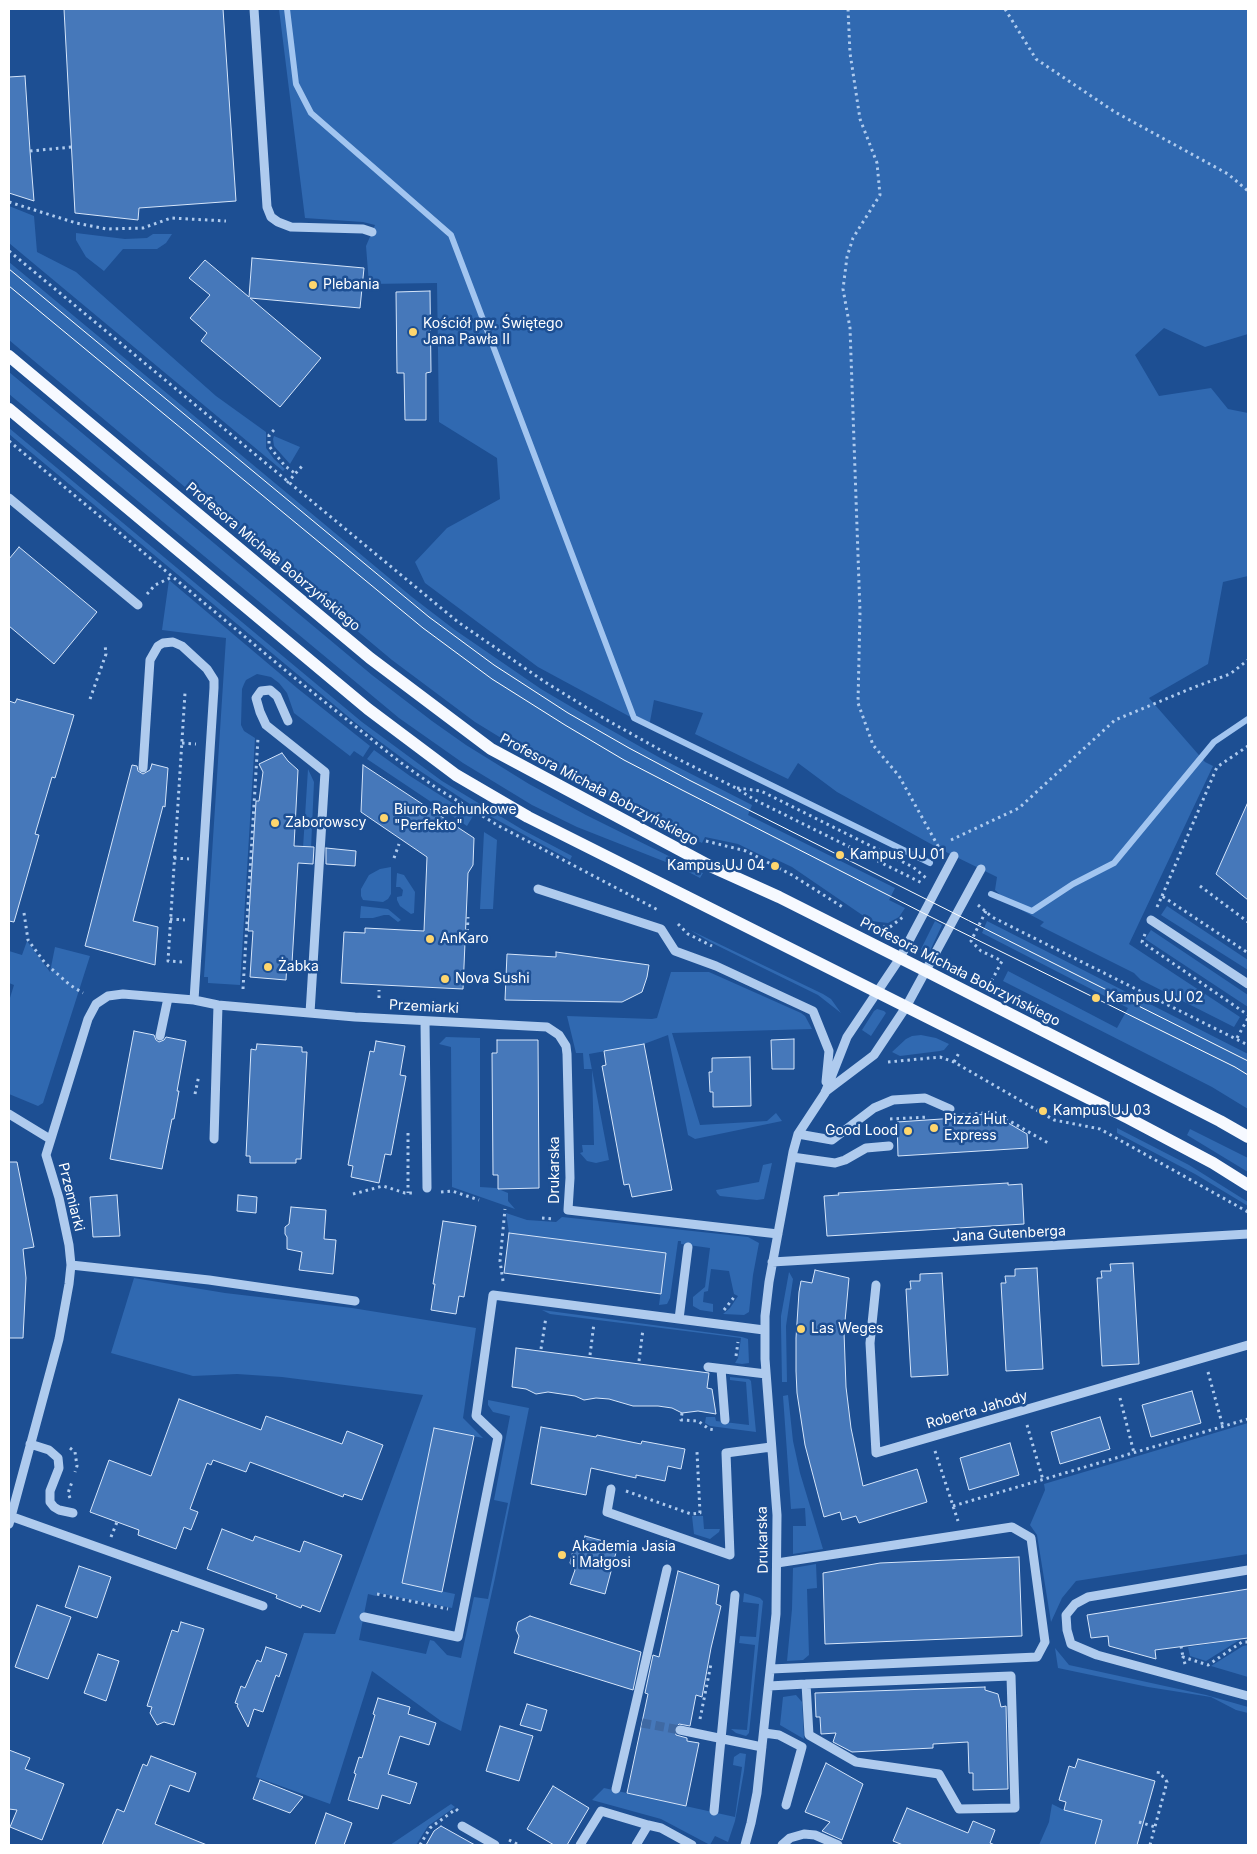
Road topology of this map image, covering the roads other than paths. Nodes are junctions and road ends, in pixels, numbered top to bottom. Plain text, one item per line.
1 (254, 9) edge
2 (372, 232) dead end
3 (9, 356) edge
4 (9, 410) edge
5 (9, 498) edge
6 (138, 605) road end
7 (288, 721) dead end
8 (143, 768) dead end
9 (954, 856) dead end
10 (981, 869) dead end
11 (538, 889) dead end
12 (1151, 920) dead end
13 (900, 958) junction
14 (926, 971) junction
15 (1248, 984) edge
16 (877, 993) junction
17 (168, 998) junction
18 (194, 1000) junction
19 (218, 1006) junction
20 (906, 1008) junction
21 (310, 1013) junction
22 (425, 1021) junction
23 (478, 1024) joint
24 (160, 1036) dead end
25 (825, 1092) junction
26 (950, 1109) dead end
27 (9, 1114) edge
28 (798, 1134) junction
29 (1248, 1137) edge
30 (214, 1138) dead end
31 (50, 1139) junction
32 (888, 1146) dead end
33 (792, 1157) junction
34 (1248, 1185) edge
35 (431, 1190) road end
36 (778, 1234) junction
37 (1248, 1234) edge
38 (688, 1247) dead end
39 (772, 1262) junction
40 (71, 1265) junction
41 (876, 1285) dead end
42 (355, 1301) dead end
43 (679, 1319) junction
44 (764, 1330) junction
45 (1248, 1345) edge
46 (708, 1367) dead end
47 (721, 1369) junction
48 (766, 1374) junction
49 (725, 1420) dead end
50 (30, 1444) junction
51 (771, 1447) junction
52 (616, 1490) road end
53 (74, 1513) dead end
54 (10, 1520) edge
55 (778, 1563) junction
56 (667, 1569) dead end
57 (1248, 1570) edge
58 (734, 1594) dead end
59 (264, 1606) dead end
60 (364, 1618) dead end
61 (770, 1669) junction
62 (806, 1684) junction
63 (769, 1686) junction
64 (1248, 1696) edge
65 (632, 1721) junction
66 (642, 1723) tunnel mouth
67 (680, 1730) tunnel mouth
68 (764, 1733) junction
69 (721, 1739) junction
70 (762, 1747) junction
71 (616, 1788) dead end
72 (786, 1804) dead end
73 (714, 1811) dead end
74 (648, 1825) junction
75 (462, 1826) dead end
76 (495, 1845) edge
77 (580, 1845) edge
78 (636, 1845) edge
79 (692, 1845) edge
80 (745, 1845) edge
81 (782, 1845) edge
82 (838, 1845) edge

1 - 2 street
3 - 13 main road, Profesora Michała Bobrzyńskiego
4 - 16 main road
5 - 6 street
7 - 21 street
8 - 18 street
9 - 13 street, Drukarska
10 - 14 street, Drukarska
11 - 25 street
12 - 15 street
13 - 14 main road, Profesora Michała Bobrzyńskiego
13 - 16 street, Drukarska
14 - 20 street, Drukarska
14 - 29 main road, Profesora Michała Bobrzyńskiego
16 - 20 main road
16 - 25 street, Drukarska
17 - 18 street, Przemiarki
17 - 24 street
17 - 31 street, Przemiarki
18 - 19 street, Przemiarki
19 - 21 street, Przemiarki
19 - 30 street
20 - 25 street, Drukarska
20 - 34 main road
21 - 22 street, Przemiarki
22 - 23 street, Przemiarki
22 - 35 street
23 - 36 street, Drukarska
25 - 28 street, Drukarska
26 - 28 street
27 - 31 street
28 - 33 street, Drukarska
31 - 40 street, Przemiarki
32 - 33 street
33 - 36 street, Drukarska
36 - 39 street, Drukarska
37 - 39 street, Jana Gutenberga
38 - 43 street
39 - 44 street, Drukarska
40 - 42 street
40 - 50 street, Przemiarki
41 - 45 street, Roberta Jahody
43 - 44 street
43 - 60 street
44 - 48 street, Drukarska
46 - 47 street
47 - 48 street
47 - 49 street
48 - 51 street, Drukarska
50 - 53 street
50 - 54 street, Przemiarki
51 - 52 street
51 - 55 street, Drukarska
54 - 59 street
55 - 61 street, Drukarska
55 - 61 street
56 - 65 street
57 - 64 street
58 - 69 street
61 - 63 street, Drukarska
62 - 62 street
62 - 63 street
63 - 68 street, Drukarska
65 - 66 street
65 - 71 street
67 - 69 street
68 - 70 street, Drukarska
68 - 72 street
69 - 70 street
69 - 73 street
70 - 80 street, Drukarska
74 - 77 street
74 - 78 street
74 - 79 street
75 - 76 street
81 - 82 street

